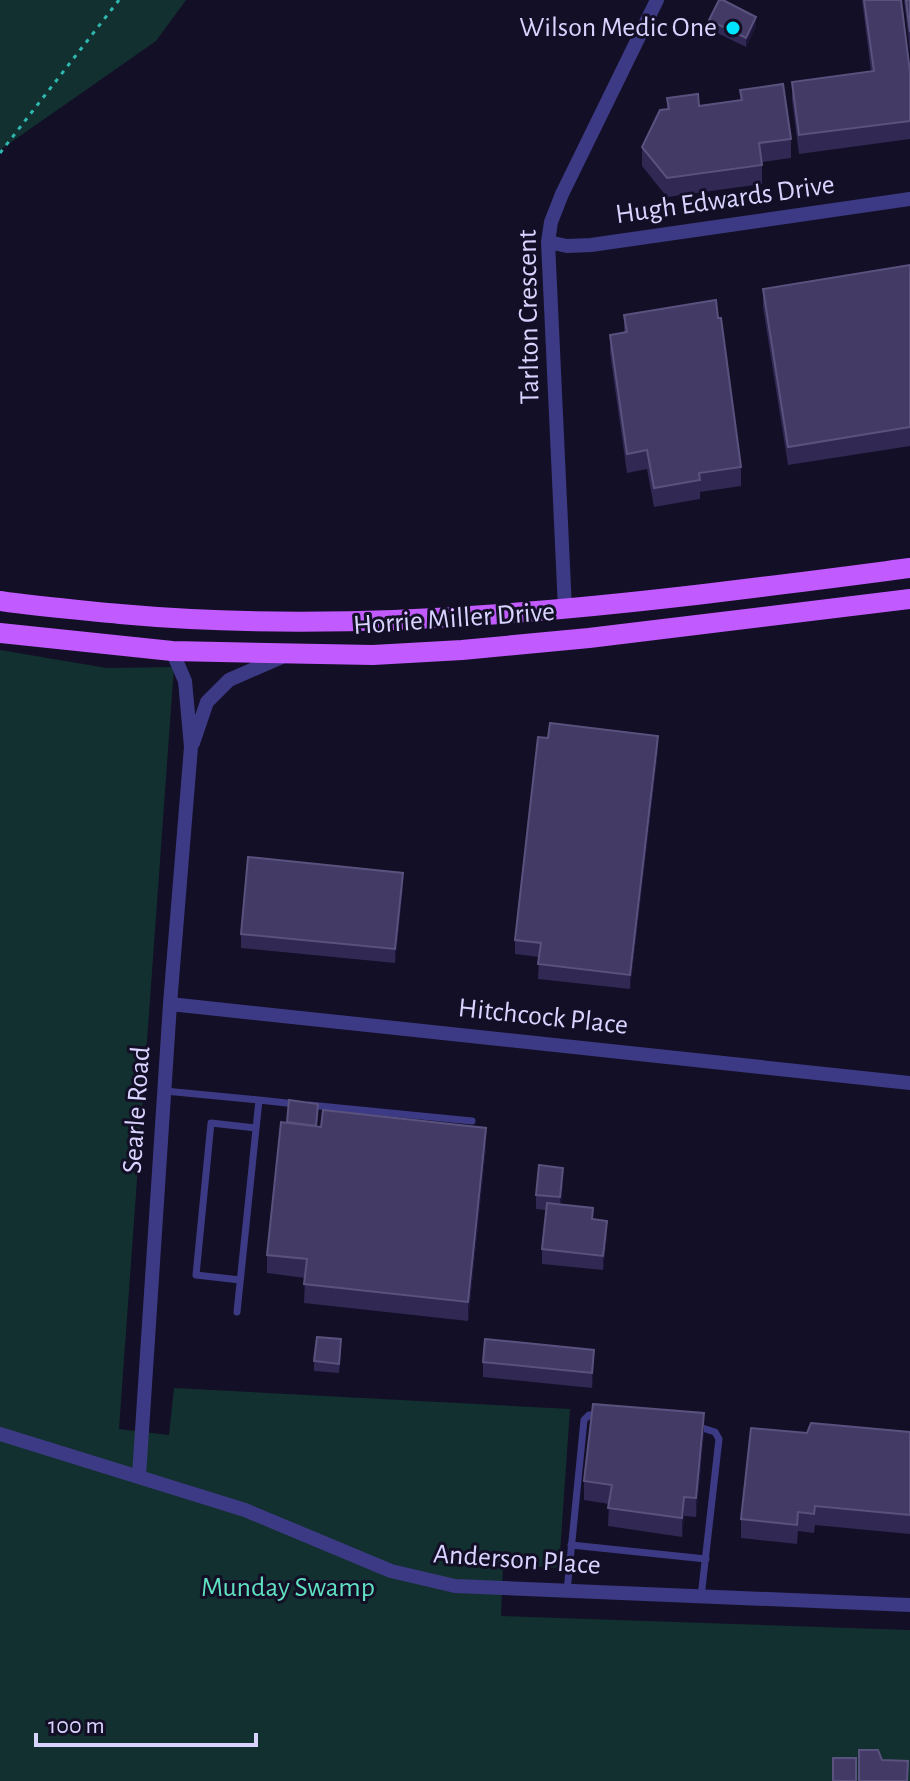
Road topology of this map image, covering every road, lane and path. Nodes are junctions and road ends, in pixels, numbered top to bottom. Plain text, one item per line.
1 (119, 0) edge
2 (657, 0) edge
3 (0, 153) edge
4 (910, 199) edge
5 (548, 242) junction
6 (910, 568) edge
7 (910, 599) edge
8 (0, 601) edge
9 (565, 609) junction
10 (0, 633) edge
11 (172, 651) junction
12 (286, 655) junction
13 (191, 747) junction
14 (170, 1004) junction
15 (910, 1083) edge
16 (165, 1091) junction
17 (259, 1100) junction
18 (472, 1121) dead end
19 (256, 1128) junction
20 (240, 1280) junction
21 (237, 1312) dead end
22 (614, 1417) edge
23 (691, 1426) edge
24 (0, 1434) edge
25 (139, 1476) junction
26 (571, 1545) junction
27 (706, 1559) junction
28 (567, 1591) junction
29 (701, 1597) junction
30 (910, 1605) edge

1 - 3 path
2 - 5 street, Tarlton Crescent
4 - 5 street, Hugh Edwards Drive
5 - 9 street, Tarlton Crescent
6 - 9 main road, Horrie Miller Drive
7 - 12 main road, Horrie Miller Drive
8 - 9 main road, Horrie Miller Drive
10 - 11 main road, Horrie Miller Drive
11 - 12 main road, Horrie Miller Drive
11 - 13 street, Searle Road
12 - 13 street, Searle Road
13 - 14 street, Searle Road
14 - 15 street, Hitchcock Place
14 - 16 street, Searle Road
16 - 17 lane
16 - 25 street, Searle Road
17 - 18 lane
17 - 19 lane
19 - 20 lane
19 - 20 lane
20 - 21 lane
22 - 26 lane
23 - 27 lane
24 - 25 street, Anderson Place
25 - 28 street, Anderson Place
26 - 27 lane
26 - 28 lane
27 - 29 lane
28 - 29 street, Anderson Place
29 - 30 street, Anderson Place

